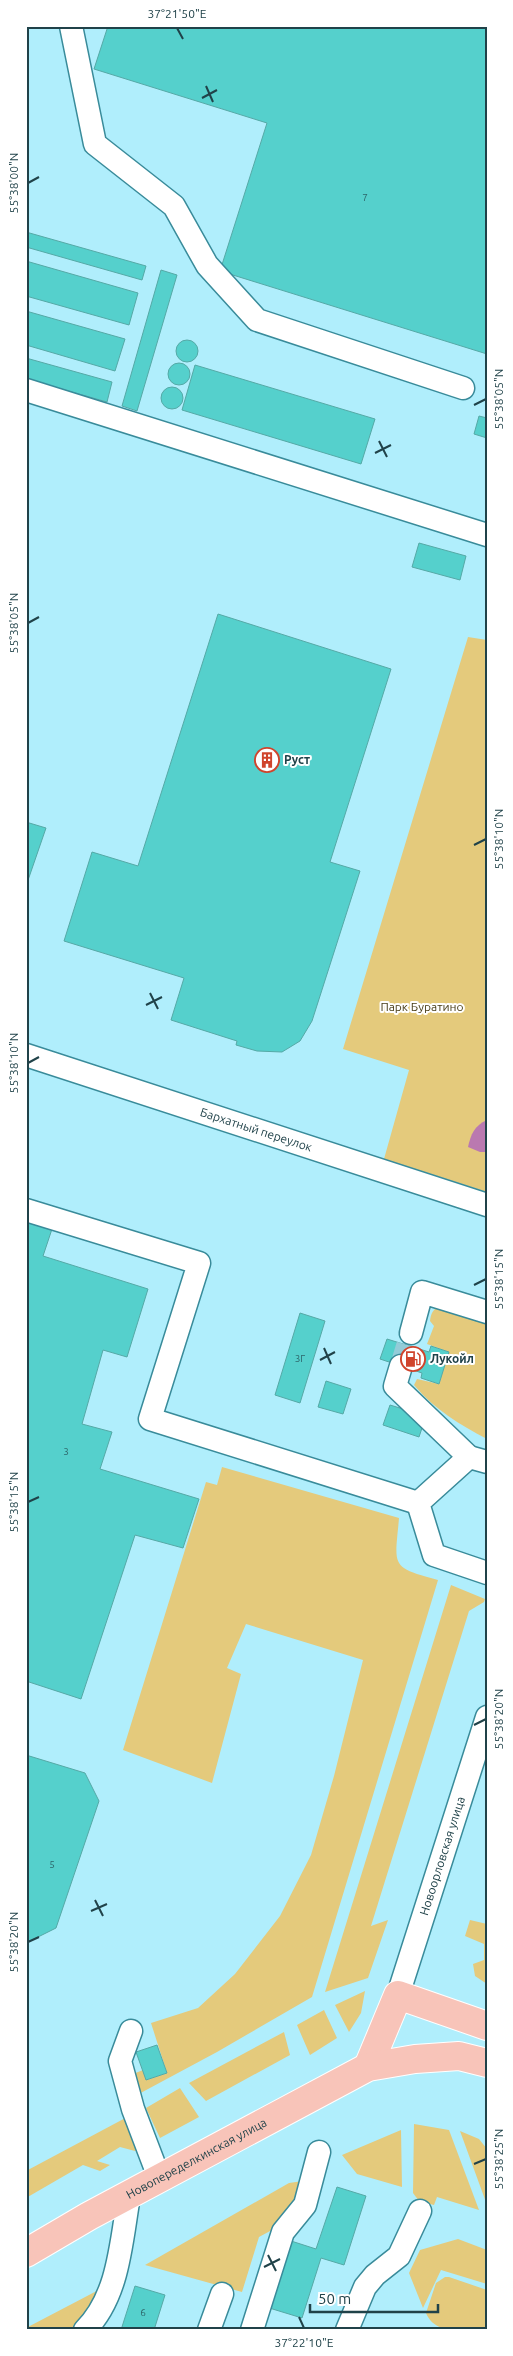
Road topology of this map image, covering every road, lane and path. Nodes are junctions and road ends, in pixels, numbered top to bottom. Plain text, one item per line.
1 (71, 26) edge
2 (463, 388) dead end
3 (26, 390) edge
4 (487, 534) edge
5 (26, 1054) edge
6 (487, 1205) edge
7 (26, 1210) edge
8 (487, 1312) edge
9 (411, 1333) tunnel mouth
10 (401, 1366) tunnel mouth
11 (478, 1460) edge
12 (418, 1502) junction
13 (487, 1573) edge
14 (487, 1717) edge
15 (398, 1995) junction
16 (487, 2026) edge
17 (131, 2031) dead end
18 (487, 2063) edge
19 (368, 2067) junction
20 (319, 2152) dead end
21 (160, 2180) junction
22 (129, 2196) junction
23 (420, 2211) dead end
24 (26, 2253) edge
25 (222, 2294) dead end
26 (85, 2330) edge
27 (209, 2330) edge
28 (252, 2330) edge
29 (347, 2330) edge

1 - 2 street
3 - 4 street
5 - 6 street, Бархатный переулок
7 - 12 street
8 - 9 street
10 - 11 street
11 - 12 street
12 - 13 street
14 - 15 street, Новоорловская улица
15 - 16 main road
15 - 19 main road
17 - 21 street
18 - 19 main road, Новопеределкинская улица
19 - 21 main road, Новопеределкинская улица
20 - 28 street
21 - 22 main road, Новопеределкинская улица
22 - 24 main road, Новопеределкинская улица
22 - 26 street
23 - 29 street
25 - 27 street

